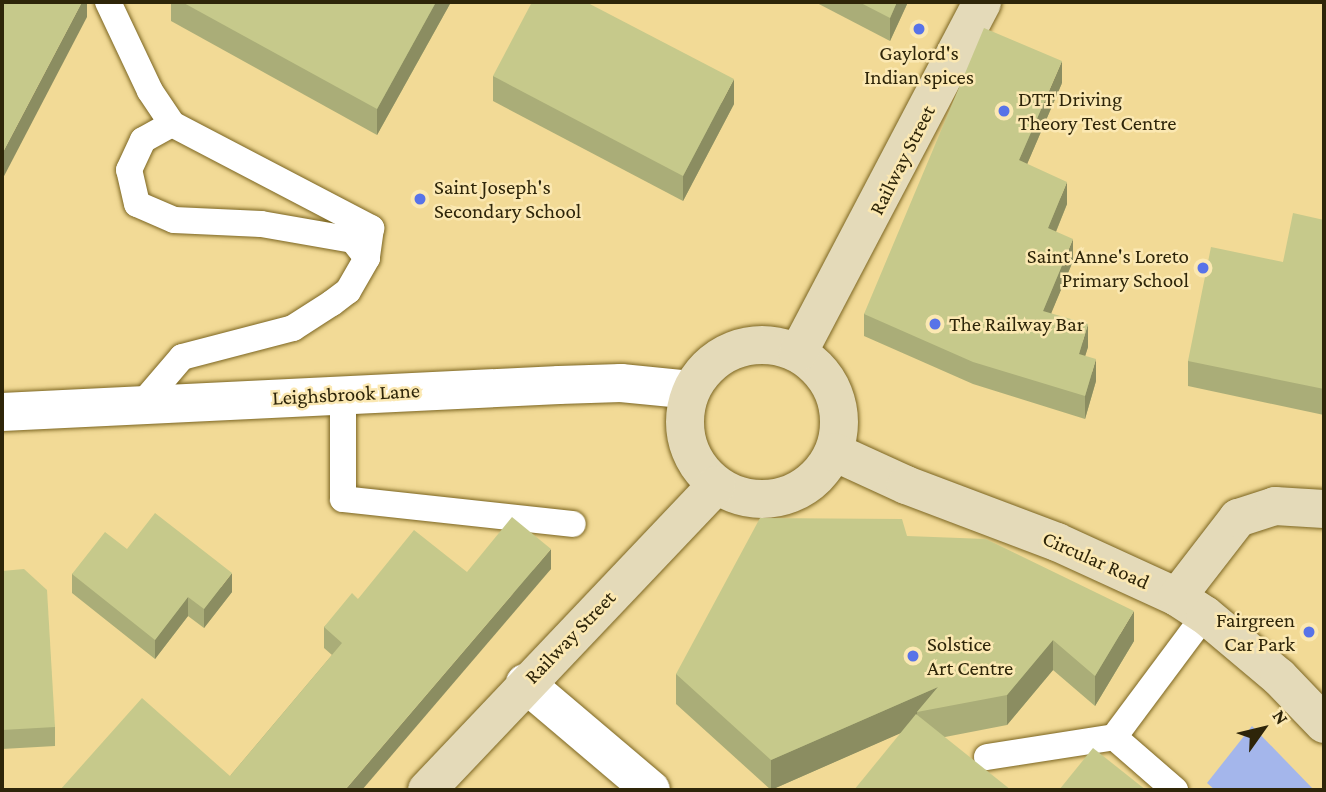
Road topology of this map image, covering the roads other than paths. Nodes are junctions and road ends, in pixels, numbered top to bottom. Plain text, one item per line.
1 (108, 2) edge
2 (982, 2) edge
3 (172, 124) junction
4 (367, 258) junction
5 (799, 354) junction
6 (691, 390) junction
7 (344, 394) junction
8 (141, 405) junction
9 (2, 412) edge
10 (834, 452) junction
11 (716, 485) junction
12 (1324, 509) edge
13 (573, 524) dead end
14 (1191, 606) junction
15 (525, 683) junction
16 (1324, 724) edge
17 (1114, 737) junction
18 (987, 757) dead end
19 (427, 790) edge
20 (651, 790) edge
21 (1175, 790) edge

1 - 3 lane
2 - 5 main road, Railway Street
3 - 4 lane
3 - 4 lane
4 - 8 lane
5 - 6 main road
5 - 10 main road
6 - 7 street, Leighsbrook Lane
6 - 11 main road
7 - 8 street, Leighsbrook Lane
7 - 13 lane
8 - 9 street, Leighsbrook Lane
10 - 11 main road
10 - 14 main road, Circular Road
11 - 15 main road, Railway Street
12 - 14 main road
14 - 16 main road, Circular Road
14 - 17 lane
15 - 19 main road, Railway Street
15 - 20 street
17 - 18 lane
17 - 21 lane

